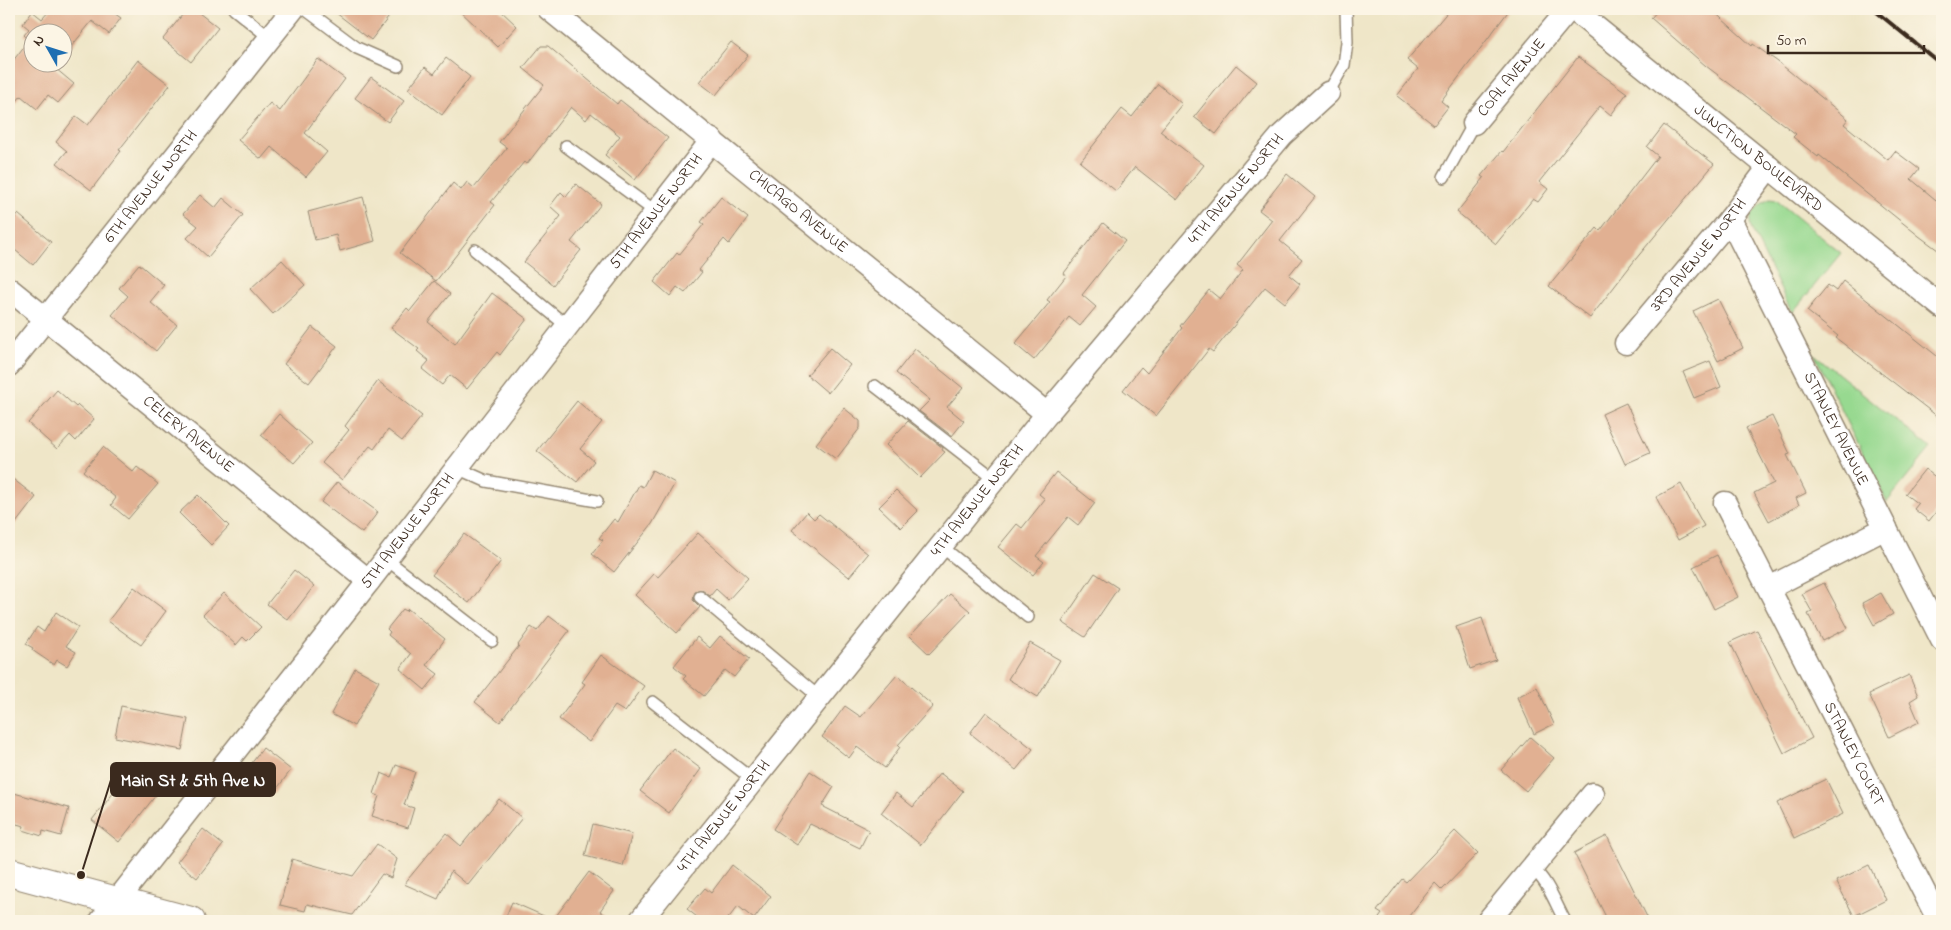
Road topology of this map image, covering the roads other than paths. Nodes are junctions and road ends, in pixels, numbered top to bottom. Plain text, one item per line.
1 (234, 9) edge
2 (293, 9) edge
3 (305, 9) edge
4 (549, 9) edge
5 (1346, 9) edge
6 (1569, 9) edge
7 (1573, 9) edge
8 (270, 38) junction
9 (398, 66) dead end
10 (1328, 94) joint
11 (1474, 123) joint
12 (712, 140) junction
13 (566, 146) dead end
14 (1768, 167) junction
15 (1444, 177) dead end
16 (656, 212) junction
17 (1730, 219) junction
18 (475, 250) dead end
19 (9, 289) edge
20 (1942, 307) edge
21 (45, 319) junction
22 (567, 326) junction
23 (1626, 343) dead end
24 (9, 365) edge
25 (875, 386) dead end
26 (1047, 414) junction
27 (457, 468) junction
28 (995, 479) junction
29 (597, 501) dead end
30 (1725, 503) dead end
31 (1886, 528) junction
32 (941, 546) junction
33 (386, 559) junction
34 (370, 581) junction
35 (1769, 588) junction
36 (700, 597) dead end
37 (1028, 617) dead end
38 (1942, 640) edge
39 (492, 641) dead end
40 (820, 698) junction
41 (653, 702) dead end
42 (754, 780) junction
43 (1593, 794) dead end
44 (1532, 868) junction
45 (9, 872) edge
46 (109, 911) edge
47 (191, 921) edge
48 (640, 921) edge
49 (1488, 921) edge
50 (1564, 921) edge
51 (1939, 921) edge

1 - 8 lane
2 - 8 street, 6TH AVENUE NORTH
3 - 9 lane
4 - 12 street, CHICAGO AVENUE
5 - 10 lane
6 - 11 street, COAL AVENUE
7 - 14 street, JUNCTION BOULEVARD
8 - 21 street, 6TH AVENUE NORTH
10 - 26 street, 4TH AVENUE NORTH
11 - 15 lane
12 - 16 street, 5TH AVENUE NORTH
12 - 26 street, CHICAGO AVENUE
13 - 16 lane
14 - 17 street, 3RD AVENUE NORTH
14 - 20 street, JUNCTION BOULEVARD
16 - 22 street, 5TH AVENUE NORTH
17 - 23 street, 3RD AVENUE NORTH
17 - 31 street, STANLEY AVENUE
18 - 22 lane
19 - 21 street, CELERY AVENUE
21 - 24 street, 6TH AVENUE NORTH
21 - 34 street, CELERY AVENUE
22 - 27 street, 5TH AVENUE NORTH
25 - 28 lane
26 - 28 street, 4TH AVENUE NORTH
27 - 29 lane
27 - 33 street, 5TH AVENUE NORTH
28 - 32 street, 4TH AVENUE NORTH
30 - 35 street, STANLEY COURT
31 - 35 street
31 - 38 street, STANLEY AVENUE
32 - 37 lane
32 - 40 street, 4TH AVENUE NORTH
33 - 34 street, 5TH AVENUE NORTH
33 - 39 lane
34 - 46 street, 5TH AVENUE NORTH
35 - 51 street, STANLEY COURT
36 - 40 lane
40 - 42 street, 4TH AVENUE NORTH
41 - 42 lane
42 - 48 street, 4TH AVENUE NORTH
43 - 44 street
44 - 49 street
44 - 50 lane
45 - 46 street
46 - 47 street

